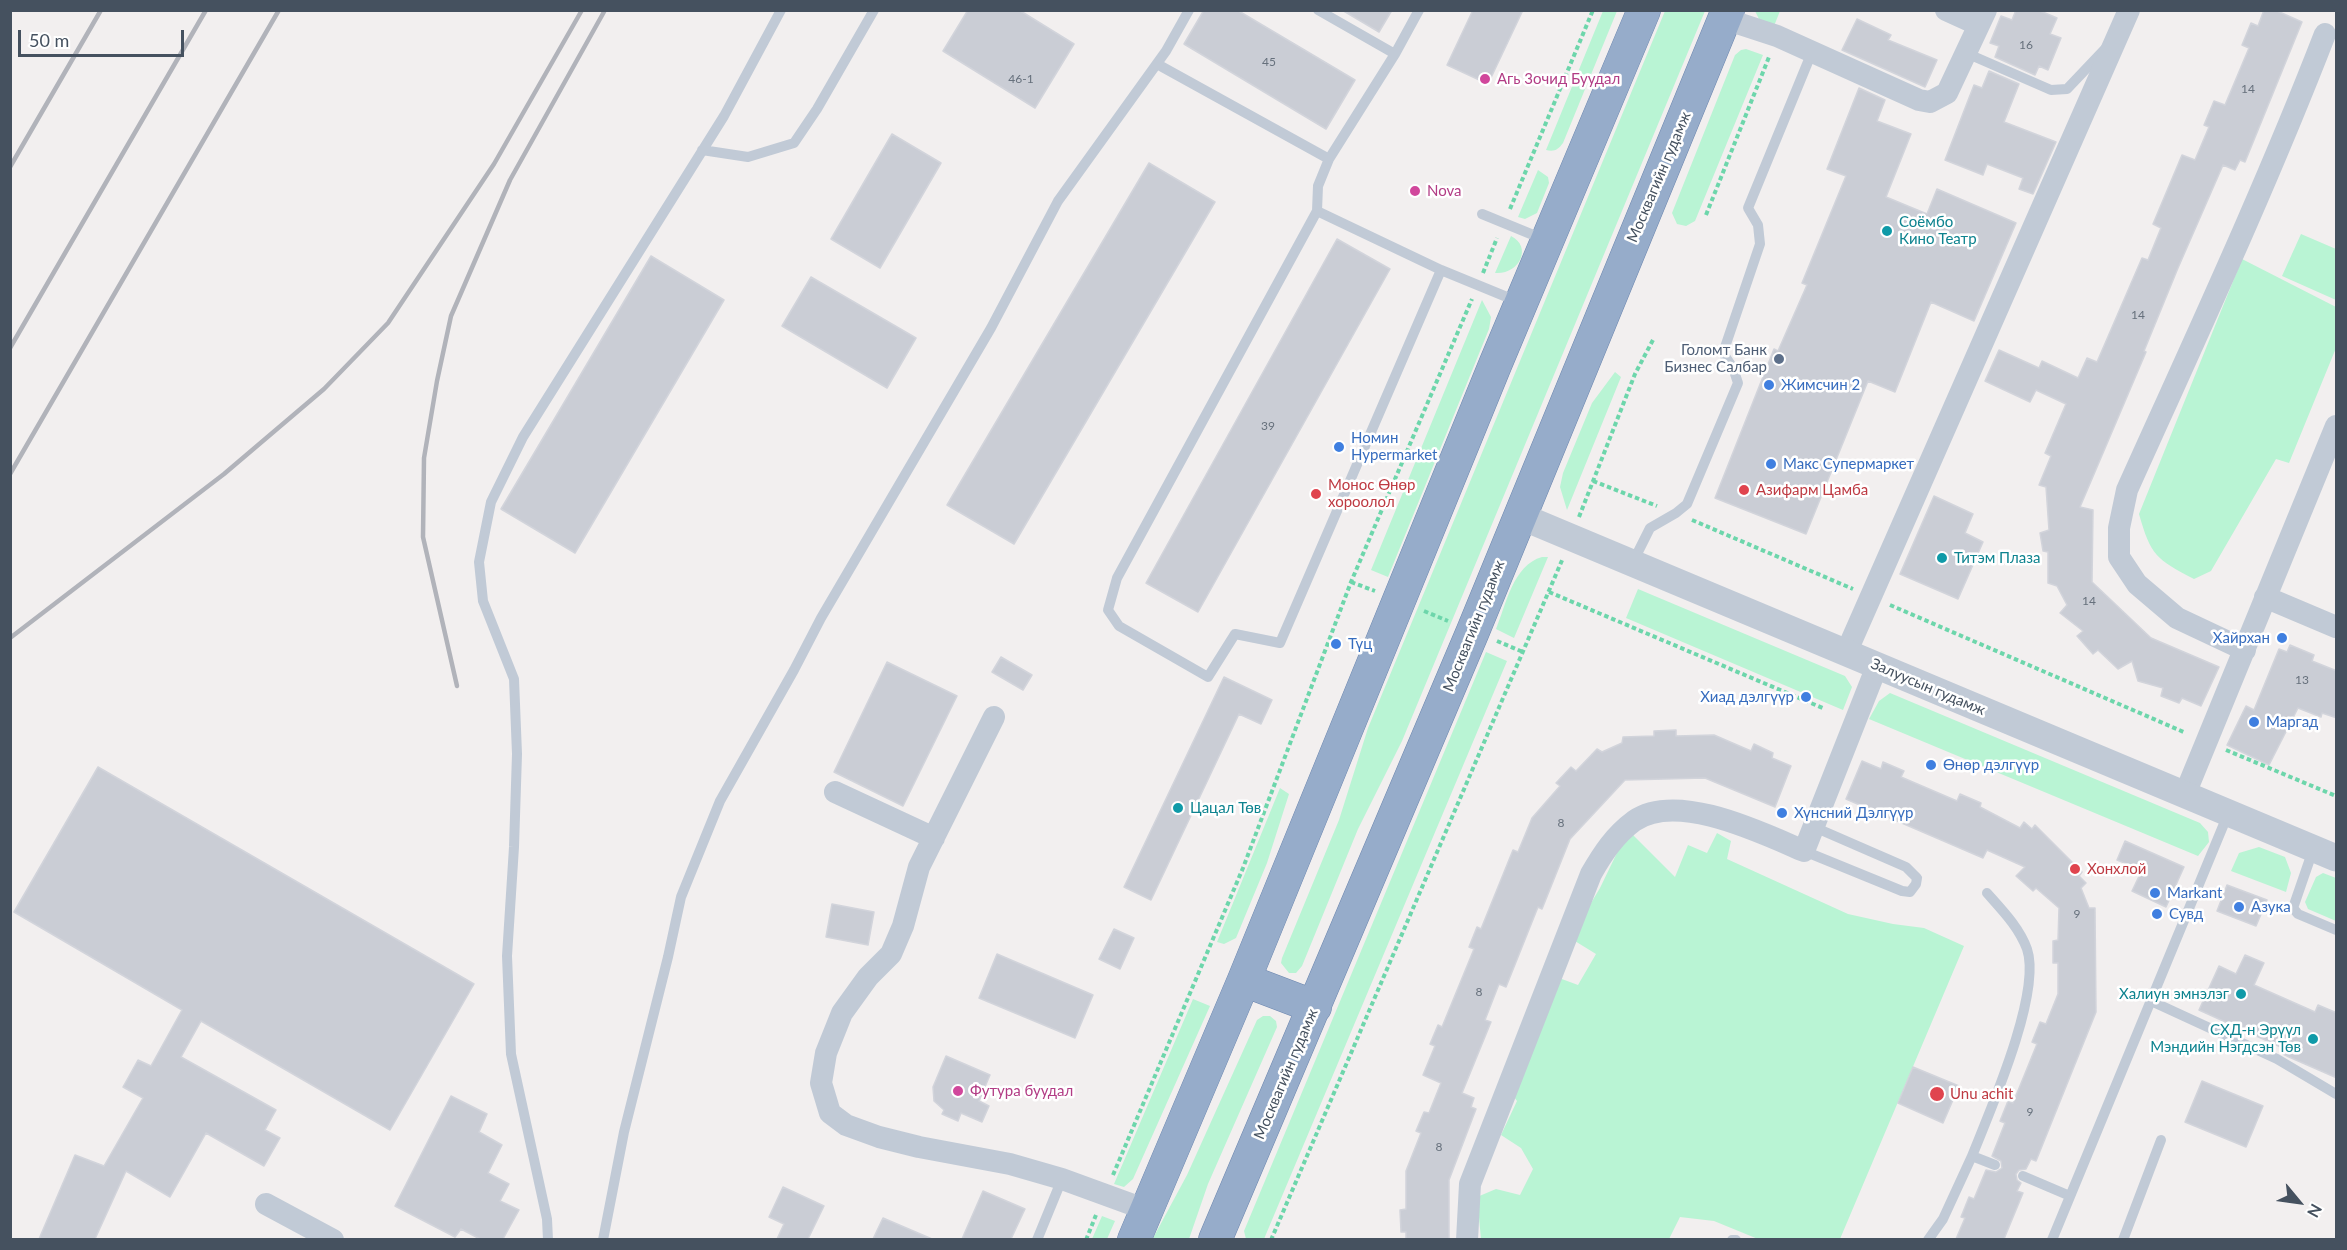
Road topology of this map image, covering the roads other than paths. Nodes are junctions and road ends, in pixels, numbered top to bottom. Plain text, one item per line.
1 (781, 10) edge
2 (874, 10) edge
3 (1189, 10) edge
4 (1318, 10) edge
5 (1419, 10) edge
6 (1644, 10) edge
7 (1946, 10) edge
8 (2128, 11) edge
9 (1727, 15) edge
10 (1982, 17) edge
11 (2325, 34) dead end
12 (2116, 38) junction
13 (1812, 52) junction
14 (1966, 53) junction
15 (1395, 54) junction
16 (1157, 64) junction
17 (702, 150) junction
18 (1329, 159) junction
19 (1317, 211) junction
20 (1482, 214) dead end
21 (1547, 241) junction
22 (1441, 270) junction
23 (1521, 303) junction
24 (2337, 426) edge
25 (1520, 516) junction
26 (1633, 562) junction
27 (2265, 597) junction
28 (2337, 627) edge
29 (2245, 650) junction
30 (1846, 653) junction
31 (1877, 666) junction
32 (994, 717) dead end
33 (836, 792) dead end
34 (2185, 795) junction
35 (2228, 814) junction
36 (1814, 827) junction
37 (934, 838) junction
38 (1804, 851) junction
39 (2325, 854) edge
40 (1987, 893) dead end
41 (2337, 930) edge
42 (1244, 980) junction
43 (2151, 1001) junction
44 (1315, 1007) junction
45 (2337, 1094) edge
46 (2161, 1140) dead end
47 (1972, 1156) junction
48 (1995, 1165) dead end
49 (2023, 1176) dead end
50 (1062, 1179) junction
51 (2070, 1196) junction
52 (267, 1204) dead end
53 (1147, 1210) junction
54 (333, 1239) edge
55 (548, 1239) edge
56 (603, 1239) edge
57 (1037, 1239) edge
58 (1134, 1239) edge
59 (1215, 1239) edge
60 (1467, 1239) edge
61 (1928, 1239) edge
62 (2052, 1239) edge
63 (2123, 1239) edge

1 - 17 lane
2 - 17 lane
3 - 16 lane
4 - 15 lane
5 - 15 lane
6 - 21 highway
7 - 10 street
8 - 12 street
9 - 13 street
9 - 25 highway, Москвагийн гудамж
10 - 14 street
11 - 29 street
12 - 14 lane
12 - 30 street
13 - 14 street
13 - 26 lane
15 - 18 lane
16 - 18 lane
16 - 56 lane
17 - 55 lane
18 - 19 lane
19 - 22 lane
19 - 22 lane
20 - 21 lane
21 - 23 highway
22 - 23 lane
23 - 42 highway
24 - 27 street
25 - 26 street, Залуусын гудамж
25 - 44 highway, Москвагийн гудамж
26 - 30 street, Залуусын гудамж
27 - 28 street
27 - 29 street
29 - 34 street
30 - 31 street, Залуусын гудамж
31 - 34 street, Залуусын гудамж
31 - 36 street
32 - 37 street
33 - 37 street
34 - 35 street, Залуусын гудамж
35 - 39 street, Залуусын гудамж
35 - 43 lane
36 - 38 street
36 - 38 lane
37 - 50 street
38 - 60 street
39 - 41 lane
40 - 47 lane
42 - 44 highway
42 - 53 highway
43 - 45 lane
43 - 51 lane
44 - 59 highway, Москвагийн гудамж
46 - 63 lane
47 - 48 lane
47 - 61 lane
49 - 51 lane
50 - 53 street
50 - 57 lane
51 - 62 lane
52 - 54 street
53 - 58 highway

